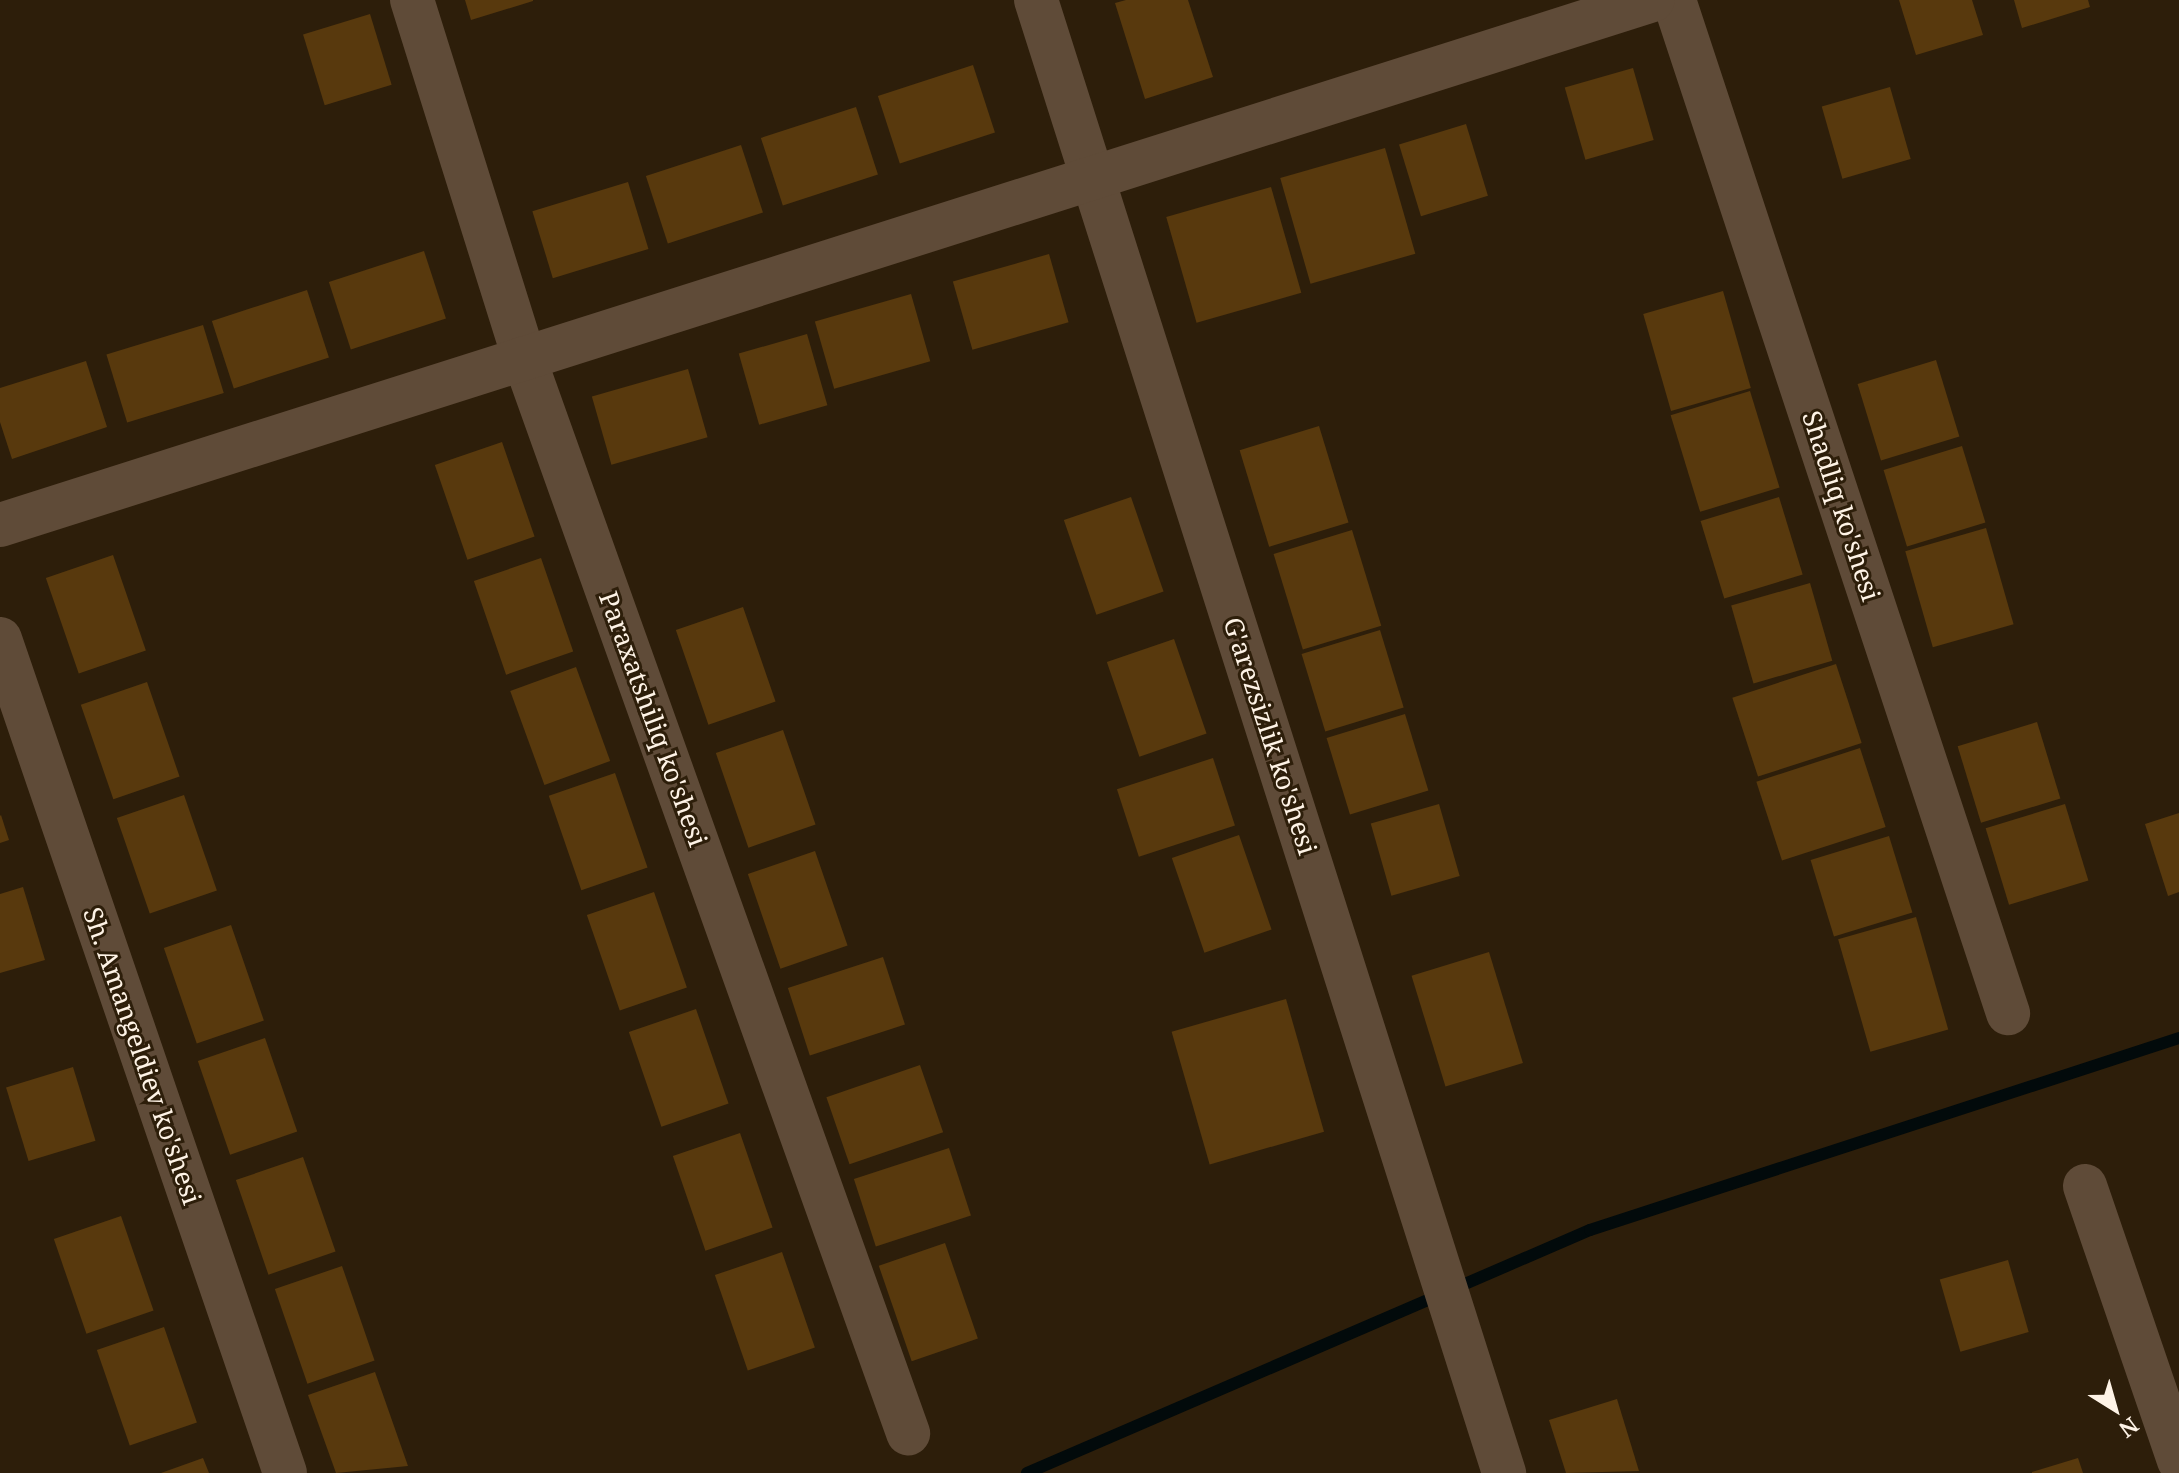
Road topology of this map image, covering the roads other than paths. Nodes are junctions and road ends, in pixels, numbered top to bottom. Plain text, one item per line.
1 (412, 0) edge
2 (1036, 0) edge
3 (1653, 0) edge
4 (1674, 0) edge
5 (1094, 182) junction
6 (524, 358) junction
7 (0, 525) edge
8 (0, 639) edge
9 (2008, 1013) dead end
10 (2085, 1186) dead end
11 (908, 1433) dead end
12 (2179, 1460) edge
13 (285, 1473) edge
14 (1504, 1473) edge

1 - 6 street, Paraxatshiliq ko'shesi
2 - 5 street, G'arezsizlik ko'shesi
3 - 5 street
4 - 9 street, Shadliq ko'shesi
5 - 6 street
5 - 14 street, G'arezsizlik ko'shesi
6 - 7 street
6 - 11 street, Paraxatshiliq ko'shesi
8 - 13 street, Sh. Amangeldiev ko'shesi
10 - 12 street

